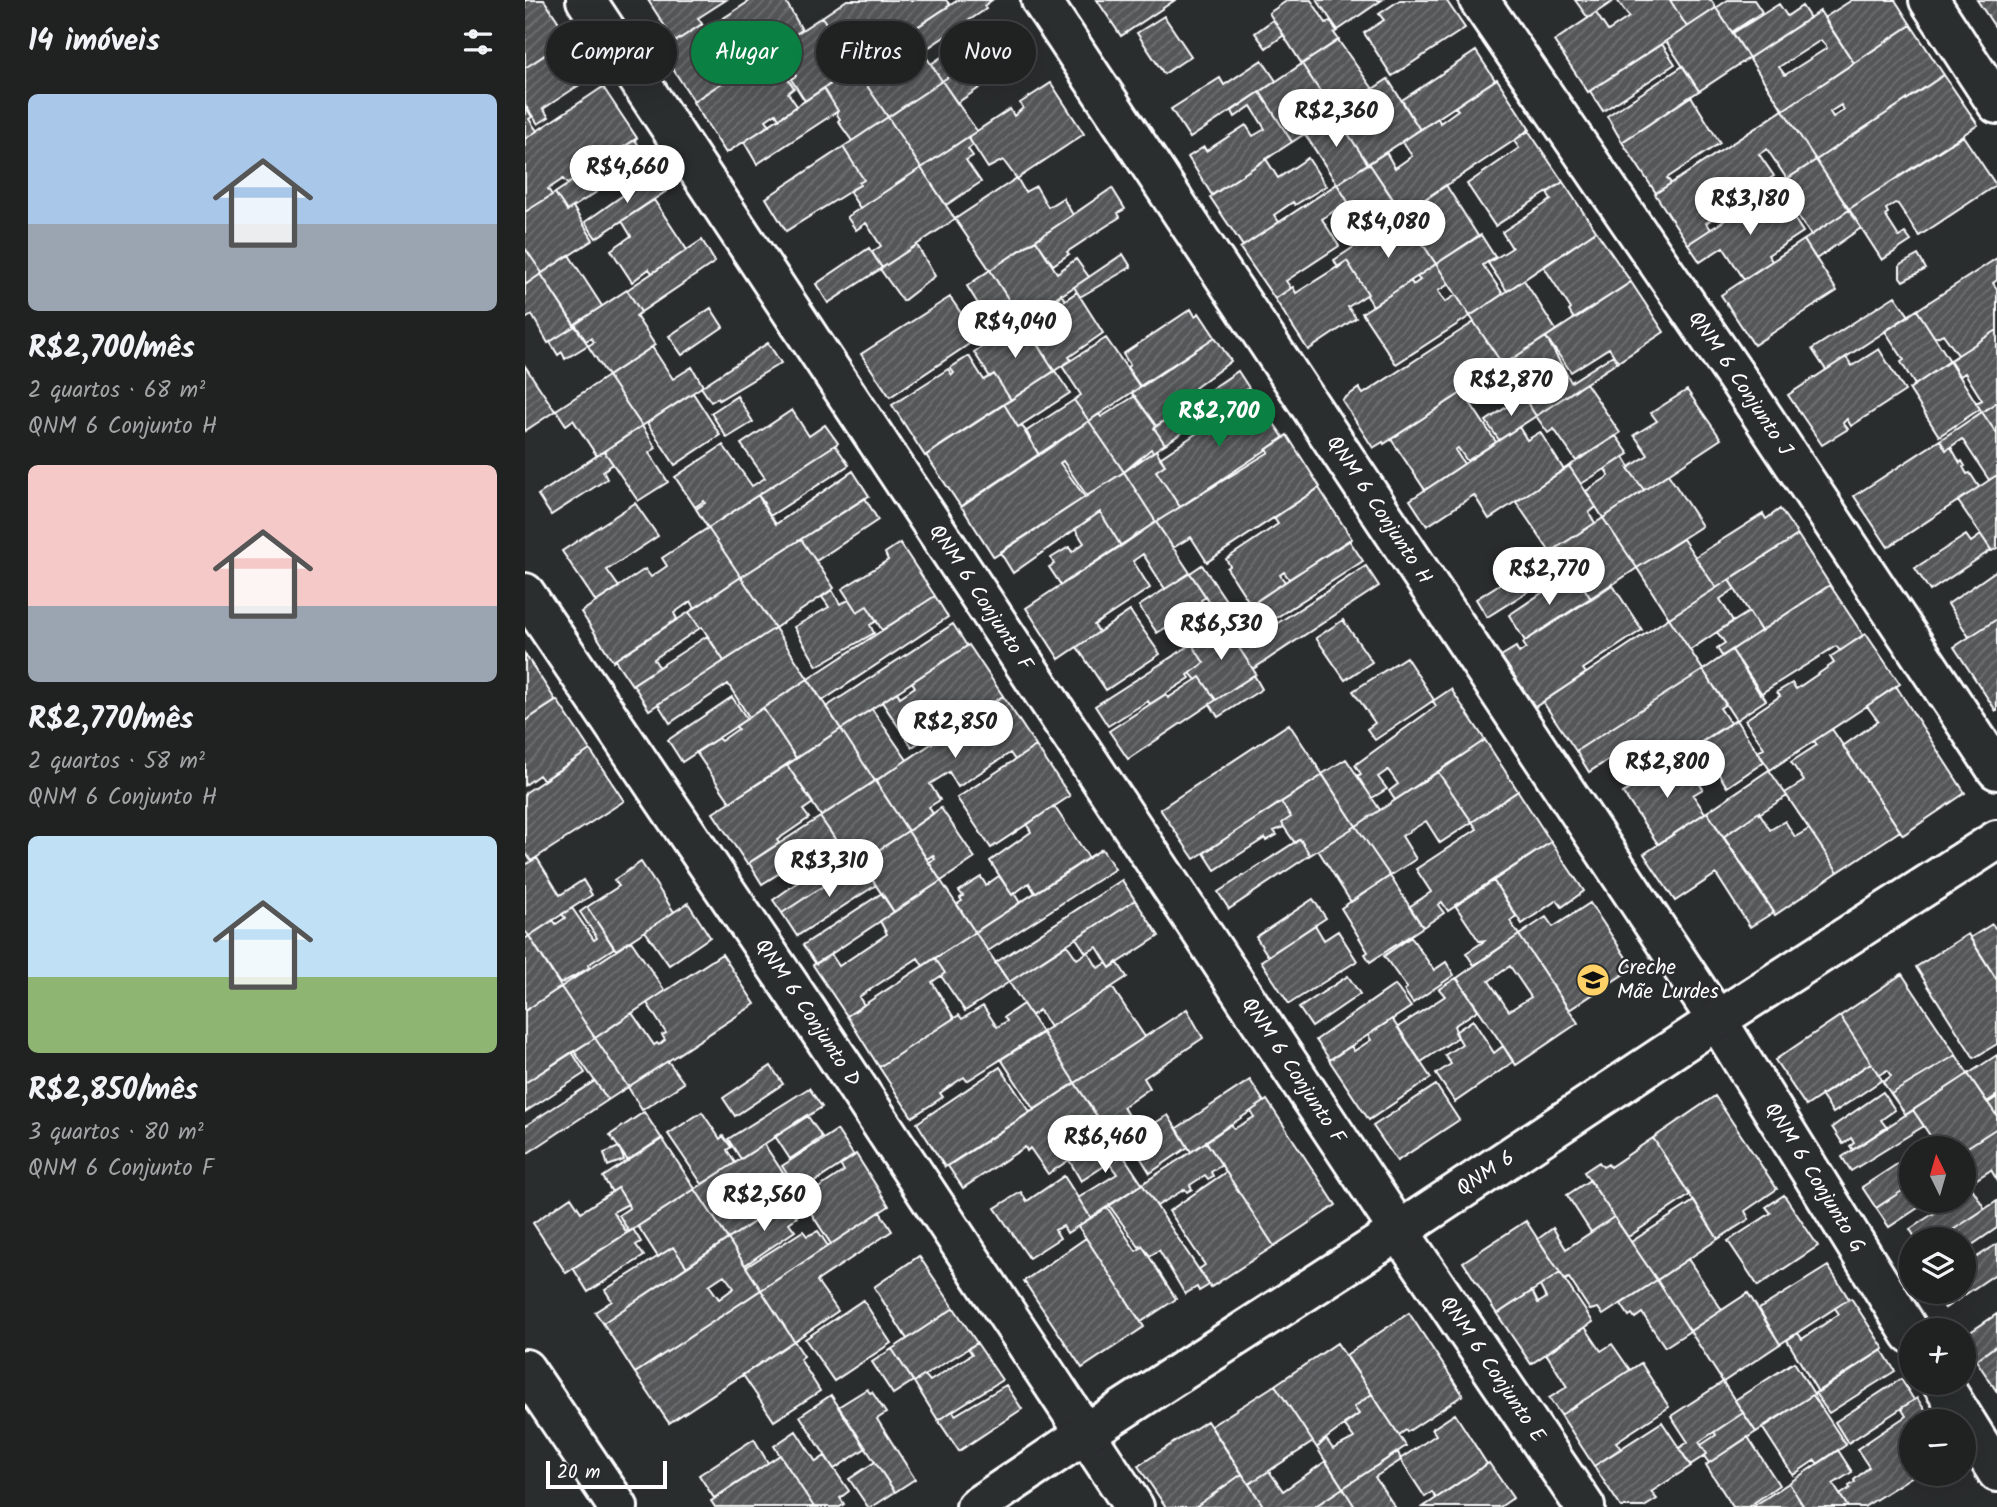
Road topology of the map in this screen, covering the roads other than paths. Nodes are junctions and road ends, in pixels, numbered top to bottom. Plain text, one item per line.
1 (586, 0) edge
2 (1041, 0) edge
3 (1479, 0) edge
4 (1929, 0) edge
5 (1997, 104) edge
6 (525, 593) edge
7 (1997, 770) edge
8 (1997, 840) edge
9 (1717, 1020) junction
10 (1399, 1231) junction
11 (1901, 1318) edge
12 (525, 1369) edge
13 (1949, 1395) edge
14 (1086, 1433) junction
15 (1997, 1472) edge
16 (618, 1507) edge
17 (976, 1507) edge
18 (1134, 1507) edge
19 (1585, 1507) edge

1 - 10 street, QNM 6 Conjunto F
2 - 9 street, QNM 6 Conjunto H
3 - 7 street, QNM 6 Conjunto J
4 - 5 street
6 - 14 street, QNM 6 Conjunto D
8 - 9 street, QNM 6
9 - 10 street, QNM 6
9 - 11 street, QNM 6 Conjunto G
10 - 14 street, QNM 6
10 - 19 street, QNM 6 Conjunto E
12 - 16 street
13 - 15 street
14 - 17 street, QNM 6
14 - 18 street, QNM 6 Conjunto D

